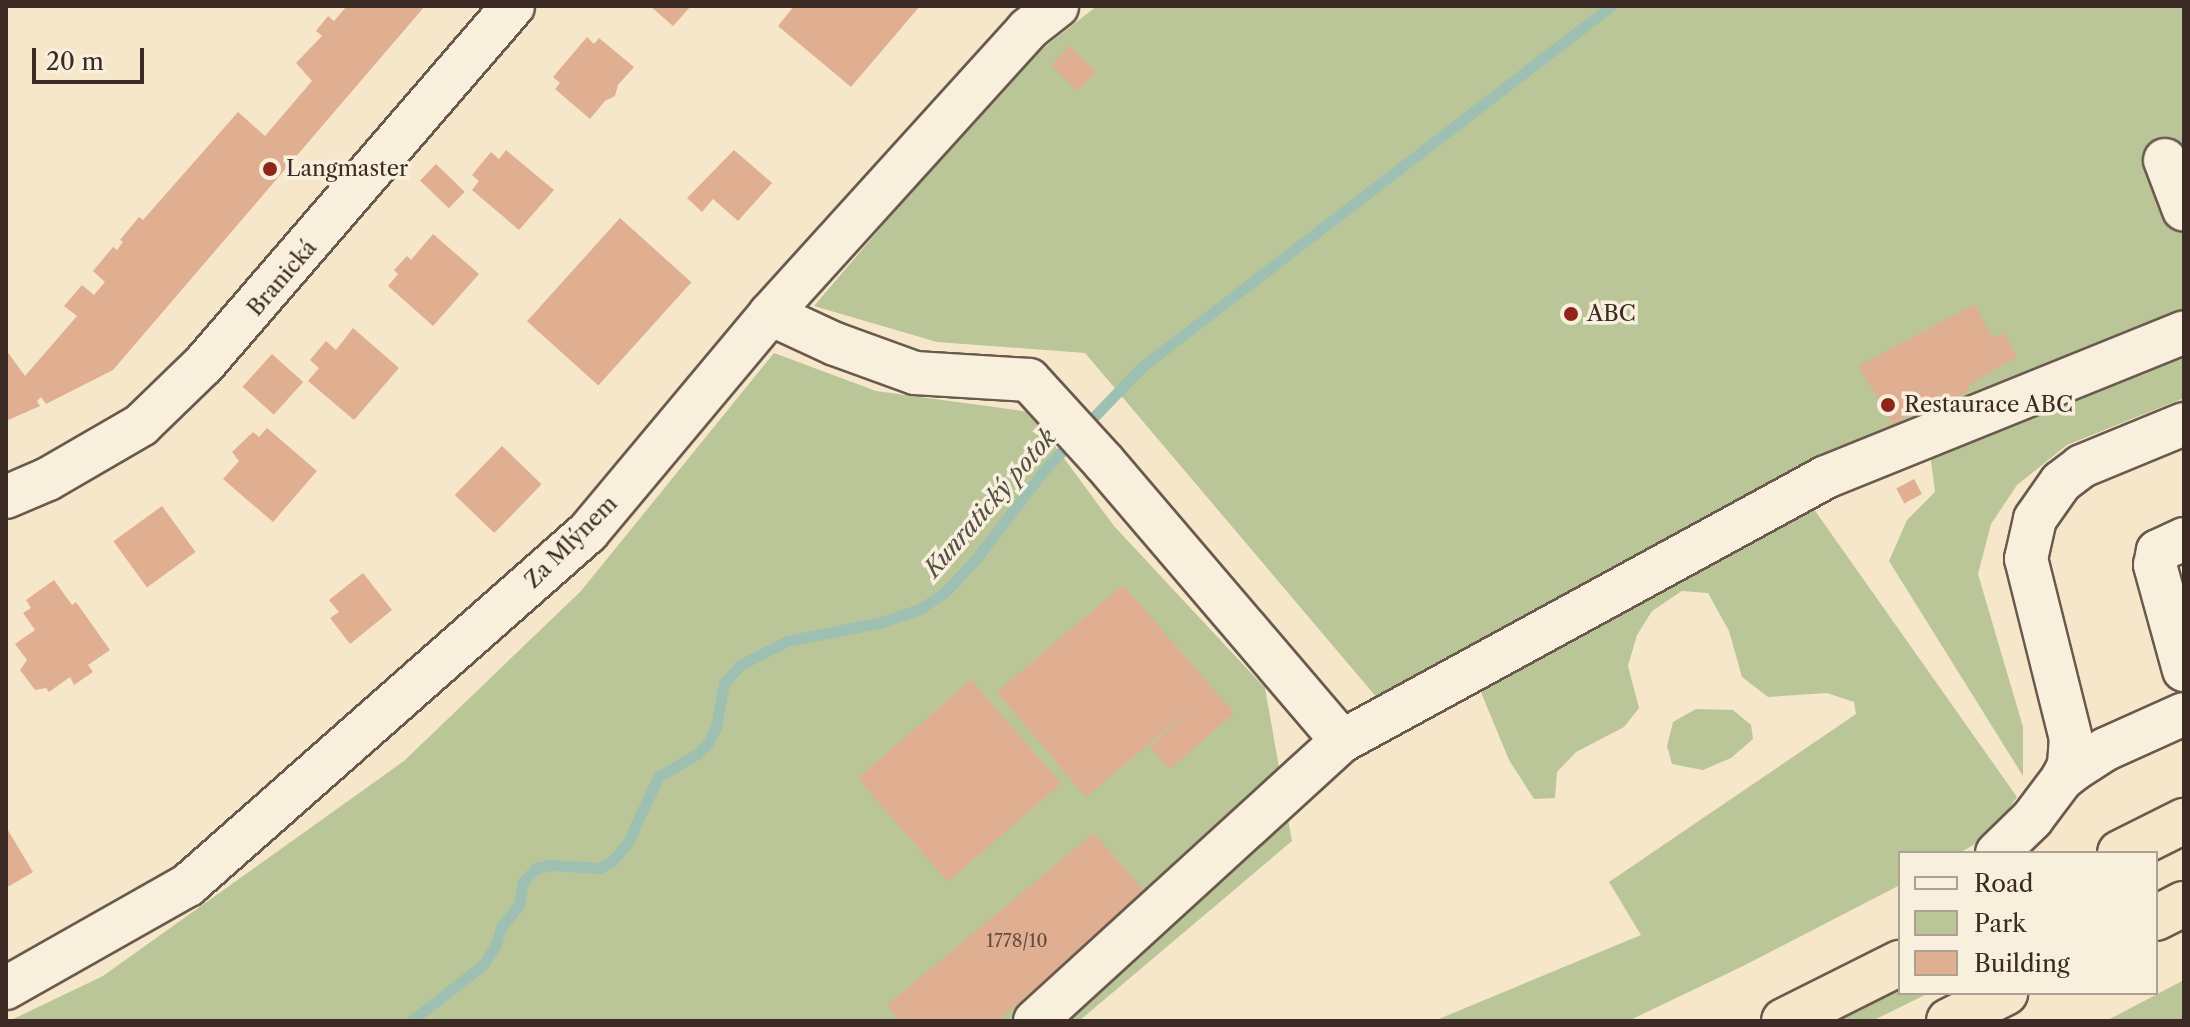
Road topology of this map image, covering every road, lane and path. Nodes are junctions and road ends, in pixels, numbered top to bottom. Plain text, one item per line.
1 (513, 6) edge
2 (1057, 6) edge
3 (2165, 160) dead end
4 (2184, 210) edge
5 (770, 314) junction
6 (2184, 332) edge
7 (2184, 424) edge
8 (6, 497) edge
9 (2184, 539) edge
10 (2184, 670) edge
11 (2184, 714) edge
12 (1342, 741) junction
13 (2062, 779) junction
14 (2184, 821) edge
15 (2008, 843) edge
16 (2125, 851) edge
17 (1898, 946) edge
18 (1898, 964) edge
19 (1857, 984) junction
20 (6, 988) edge
21 (2001, 995) edge
22 (1035, 1021) edge
23 (1784, 1021) edge
24 (1949, 1021) edge

1 - 8 street, Branická
2 - 5 street, Za Mlýnem
3 - 4 street
5 - 12 street
5 - 20 street, Za Mlýnem
6 - 12 street
7 - 13 street
9 - 10 street
11 - 13 street
12 - 22 street
13 - 15 street
14 - 16 highway
17 - 19 street
18 - 19 highway
19 - 23 highway
21 - 24 highway

